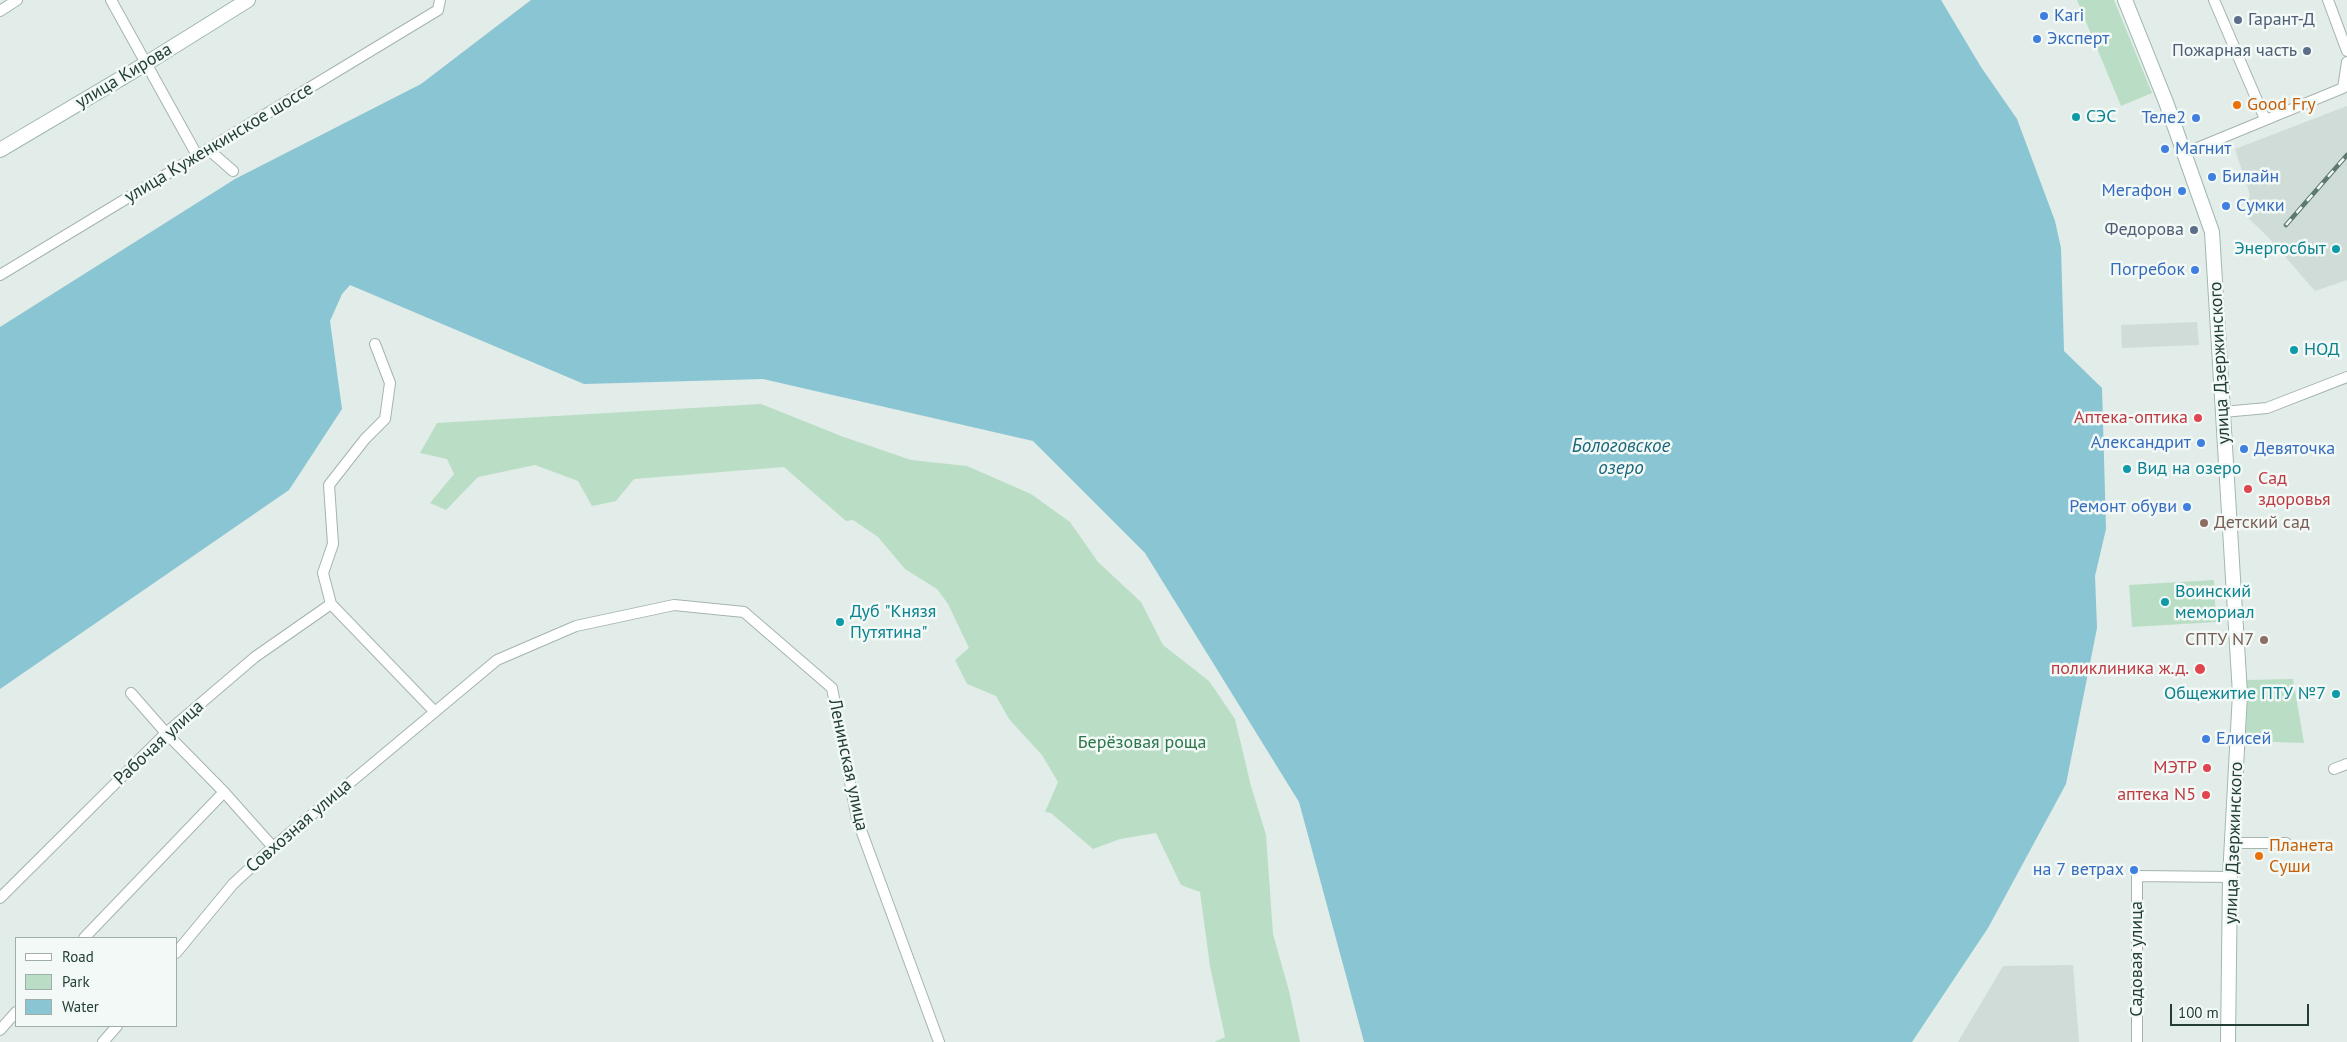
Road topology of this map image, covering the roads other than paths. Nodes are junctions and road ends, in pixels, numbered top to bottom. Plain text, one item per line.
1 (18, 0) edge
2 (111, 0) edge
3 (248, 0) edge
4 (2126, 0) edge
5 (2214, 0) edge
6 (2328, 0) edge
7 (439, 5) edge
8 (0, 11) edge
9 (2347, 50) edge
10 (2347, 62) edge
11 (147, 63) junction
12 (2266, 119) junction
13 (0, 150) edge
14 (209, 150) junction
15 (2185, 153) junction
16 (198, 156) junction
17 (233, 171) dead end
18 (0, 275) edge
19 (375, 344) dead end
20 (2347, 377) edge
21 (2222, 412) junction
22 (331, 604) junction
23 (131, 692) dead end
24 (434, 710) junction
25 (166, 733) junction
26 (2347, 764) edge
27 (2334, 769) dead end
28 (224, 792) junction
29 (2232, 843) junction
30 (2286, 843) dead end
31 (272, 847) junction
32 (2230, 877) junction
33 (0, 898) edge
34 (85, 937) edge
35 (178, 951) edge
36 (15, 1013) edge
37 (116, 1027) edge
38 (0, 1030) edge
39 (103, 1042) edge
40 (938, 1042) edge
41 (2137, 1042) edge
42 (2228, 1042) edge

1 - 8 street
2 - 11 street
3 - 11 main road, улица Кирова
4 - 15 main road, улица Дзержинского
5 - 12 street
6 - 9 street
7 - 14 street, улица Куженкинское шоссе
10 - 12 street
11 - 13 main road, улица Кирова
11 - 16 street
12 - 15 street
14 - 16 street, улица Куженкинское шоссе
14 - 17 street
15 - 21 main road, улица Дзержинского
16 - 18 street, улица Куженкинское шоссе
19 - 22 street
20 - 21 street
21 - 29 main road, улица Дзержинского
22 - 24 street
22 - 25 street, Рабочая улица
23 - 25 street
24 - 31 street, Совхозная улица
24 - 40 street, Ленинская улица
25 - 28 street
25 - 33 street, Рабочая улица
26 - 27 street
28 - 31 street
28 - 34 street
29 - 30 street
29 - 32 main road, улица Дзержинского
31 - 35 street, Совхозная улица
32 - 41 street, Садовая улица
32 - 42 main road, улица Дзержинского
36 - 38 street
37 - 39 street

